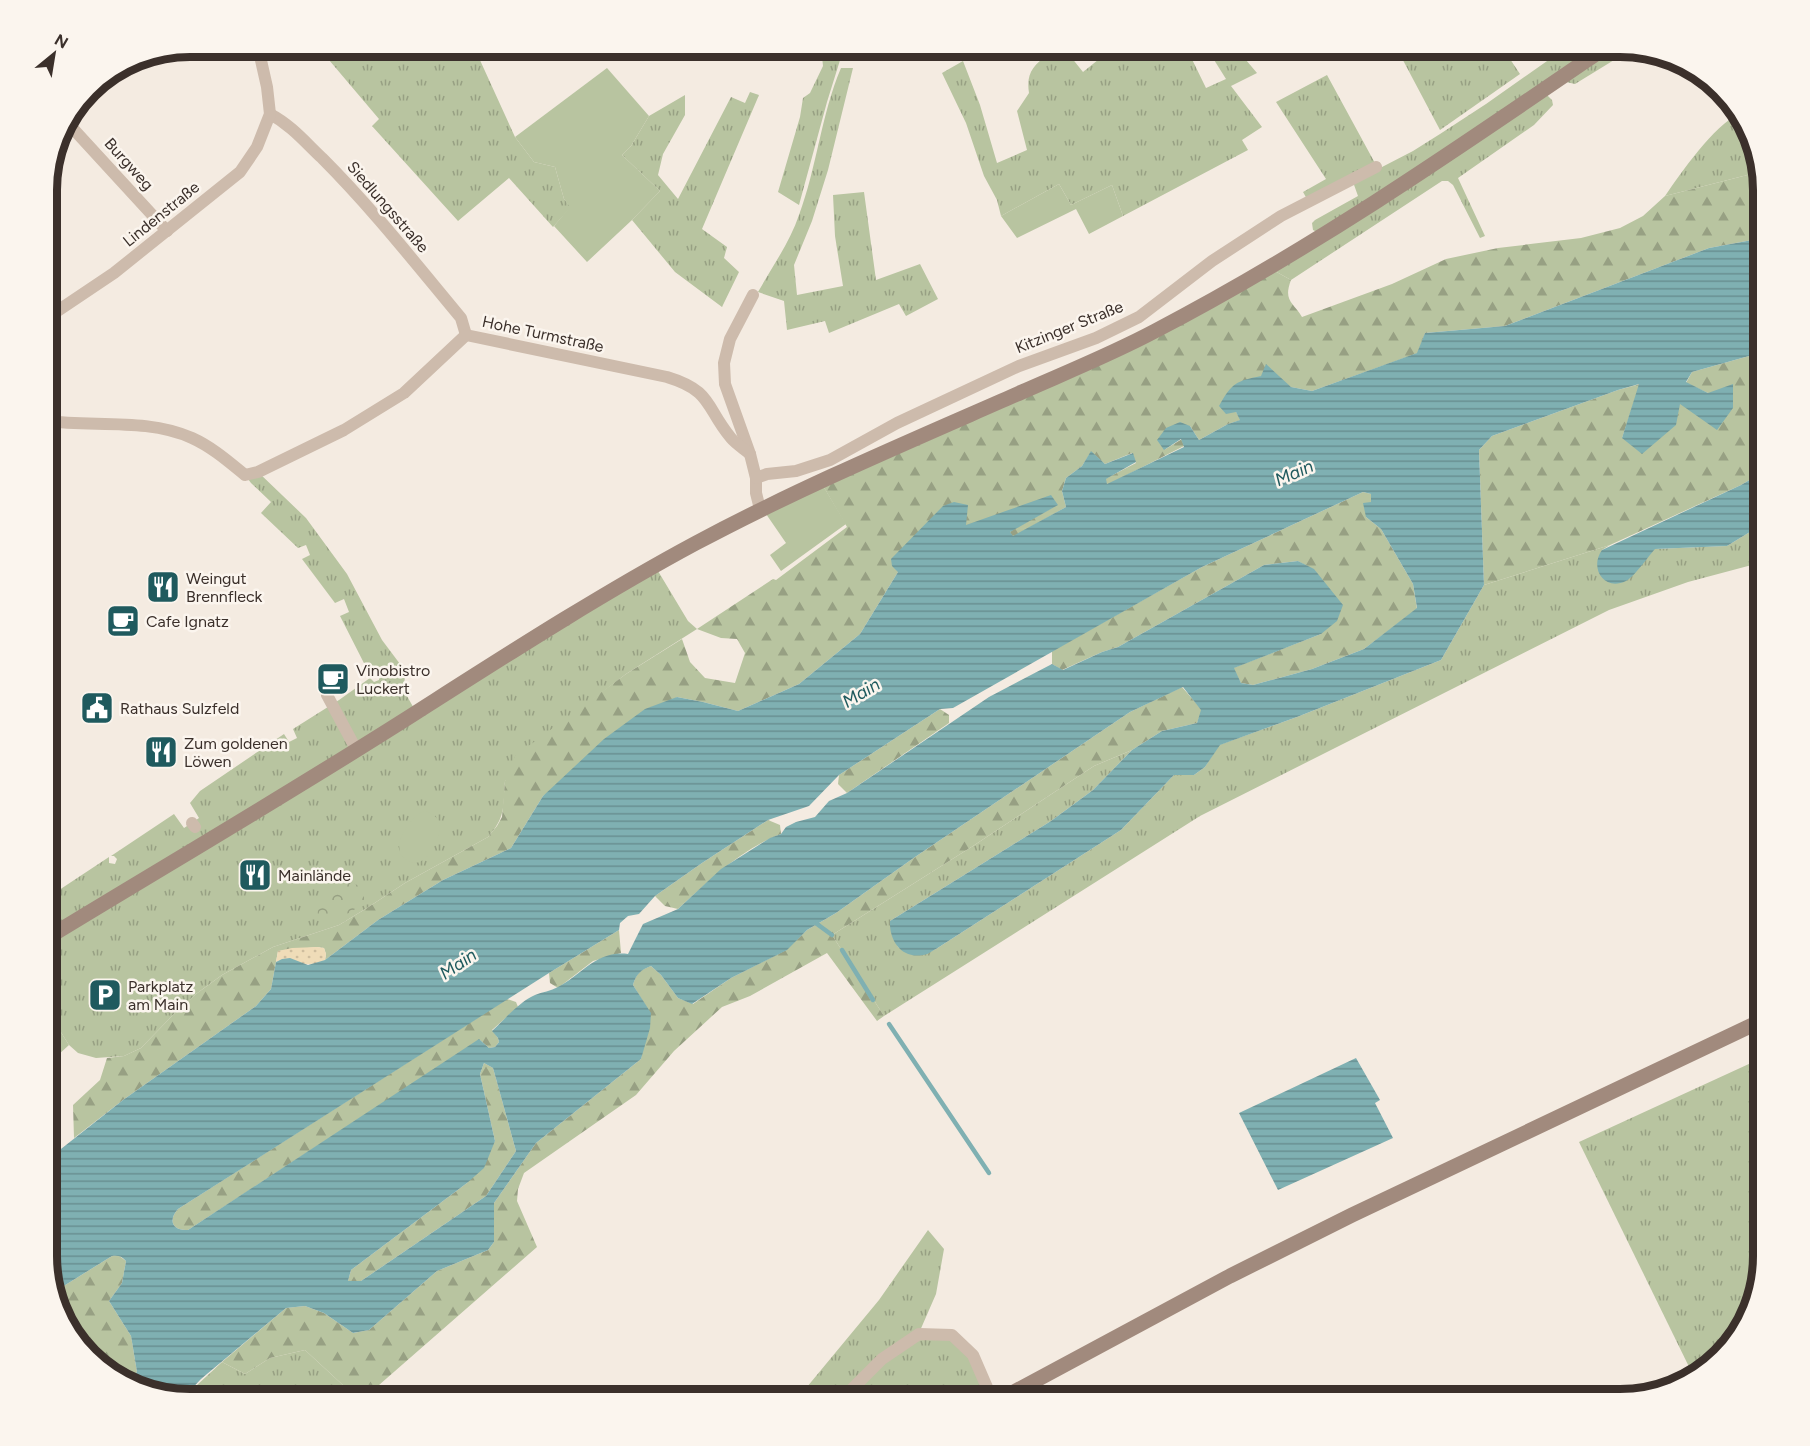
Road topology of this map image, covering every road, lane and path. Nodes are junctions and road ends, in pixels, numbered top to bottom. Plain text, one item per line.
1 (260, 57) edge
2 (1590, 57) edge
3 (270, 114) junction
4 (73, 128) edge
5 (1376, 167) dead end
6 (167, 231) junction
7 (753, 295) dead end
8 (57, 311) edge
9 (466, 334) junction
10 (57, 421) edge
11 (750, 454) junction
12 (756, 478) junction
13 (760, 509) junction
14 (327, 695) dead end
15 (356, 749) junction
16 (57, 932) edge
17 (1753, 1025) edge
18 (853, 1389) edge
19 (987, 1389) edge
20 (1021, 1389) edge

1 - 3 street
2 - 13 main road
3 - 6 street, Lindenstraße
3 - 9 street, Siedlungsstraße
4 - 6 street, Burgweg
5 - 12 street, Kitzinger Straße
6 - 8 street, Lindenstraße
7 - 11 street
9 - 10 street, Hohe Turmstraße
9 - 11 street, Hohe Turmstraße
11 - 12 street
12 - 13 street
13 - 15 main road
14 - 15 street
15 - 16 main road
17 - 20 main road
18 - 19 street

